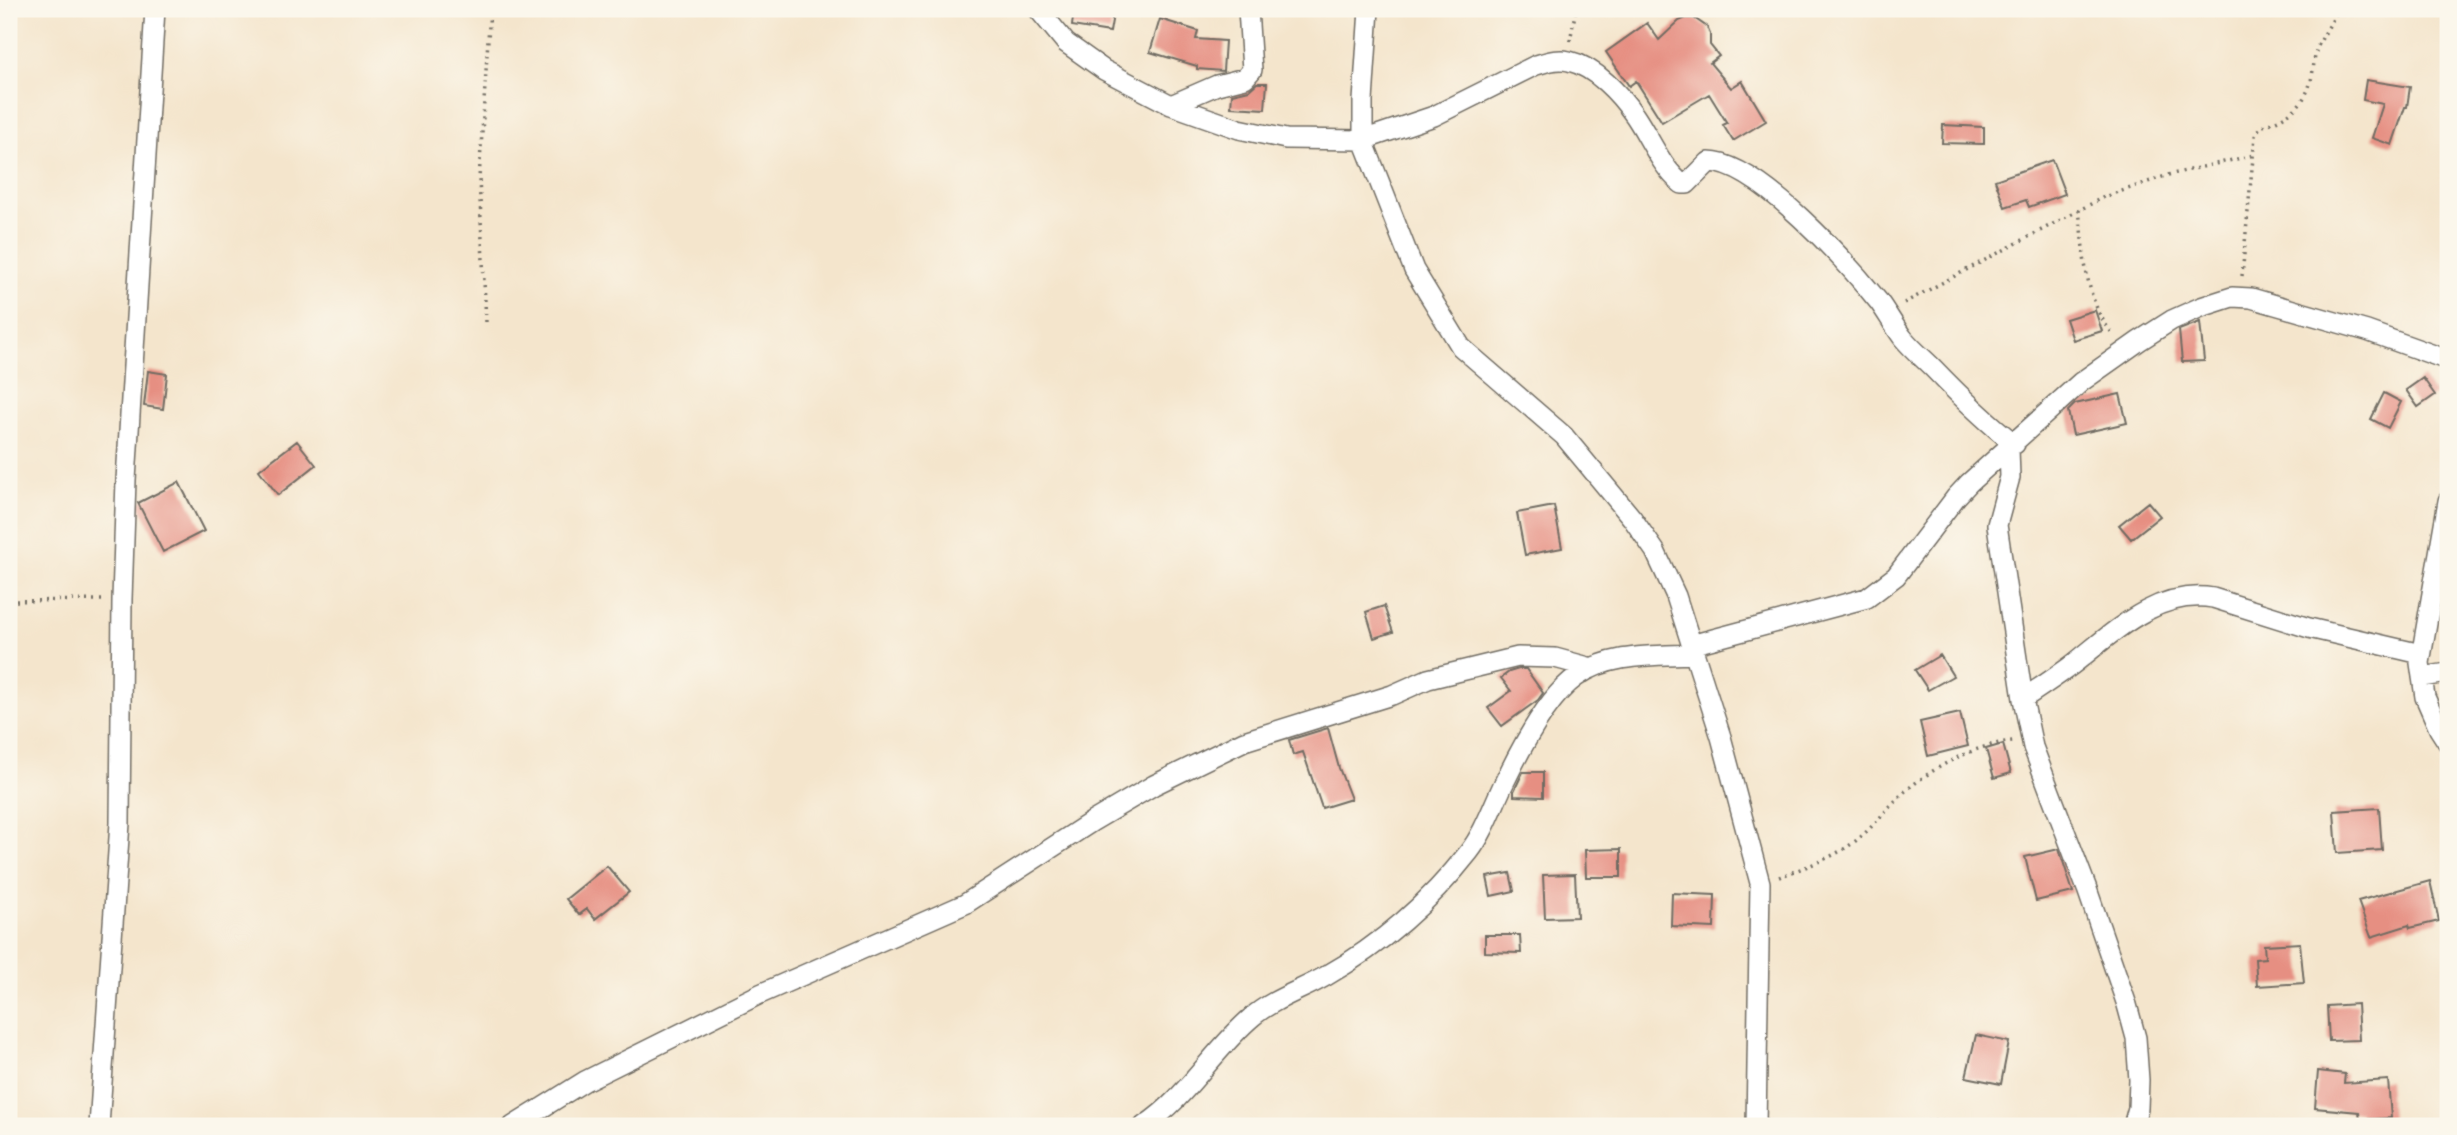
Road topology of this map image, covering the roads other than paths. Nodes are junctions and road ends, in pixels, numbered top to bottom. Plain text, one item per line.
1 (155, 9) edge
2 (1038, 9) edge
3 (1248, 9) edge
4 (1369, 9) edge
5 (1171, 105) junction
6 (1363, 140) junction
7 (2448, 360) edge
8 (2012, 446) junction
9 (2448, 501) edge
10 (1693, 650) junction
11 (2421, 654) junction
12 (1592, 668) junction
13 (2448, 673) edge
14 (2422, 677) junction
15 (2023, 699) junction
16 (2448, 743) edge
17 (99, 1126) edge
18 (513, 1126) edge
19 (1144, 1126) edge
20 (1756, 1126) edge
21 (2133, 1126) edge

1 - 17 street
2 - 5 street
3 - 5 street
4 - 6 street
5 - 6 street
6 - 8 street
6 - 10 street
7 - 8 street
8 - 10 street
8 - 15 street
9 - 11 street
10 - 12 street
10 - 20 street
11 - 14 street
11 - 15 street
12 - 18 street
12 - 19 street
13 - 14 street
14 - 16 street
15 - 21 street

